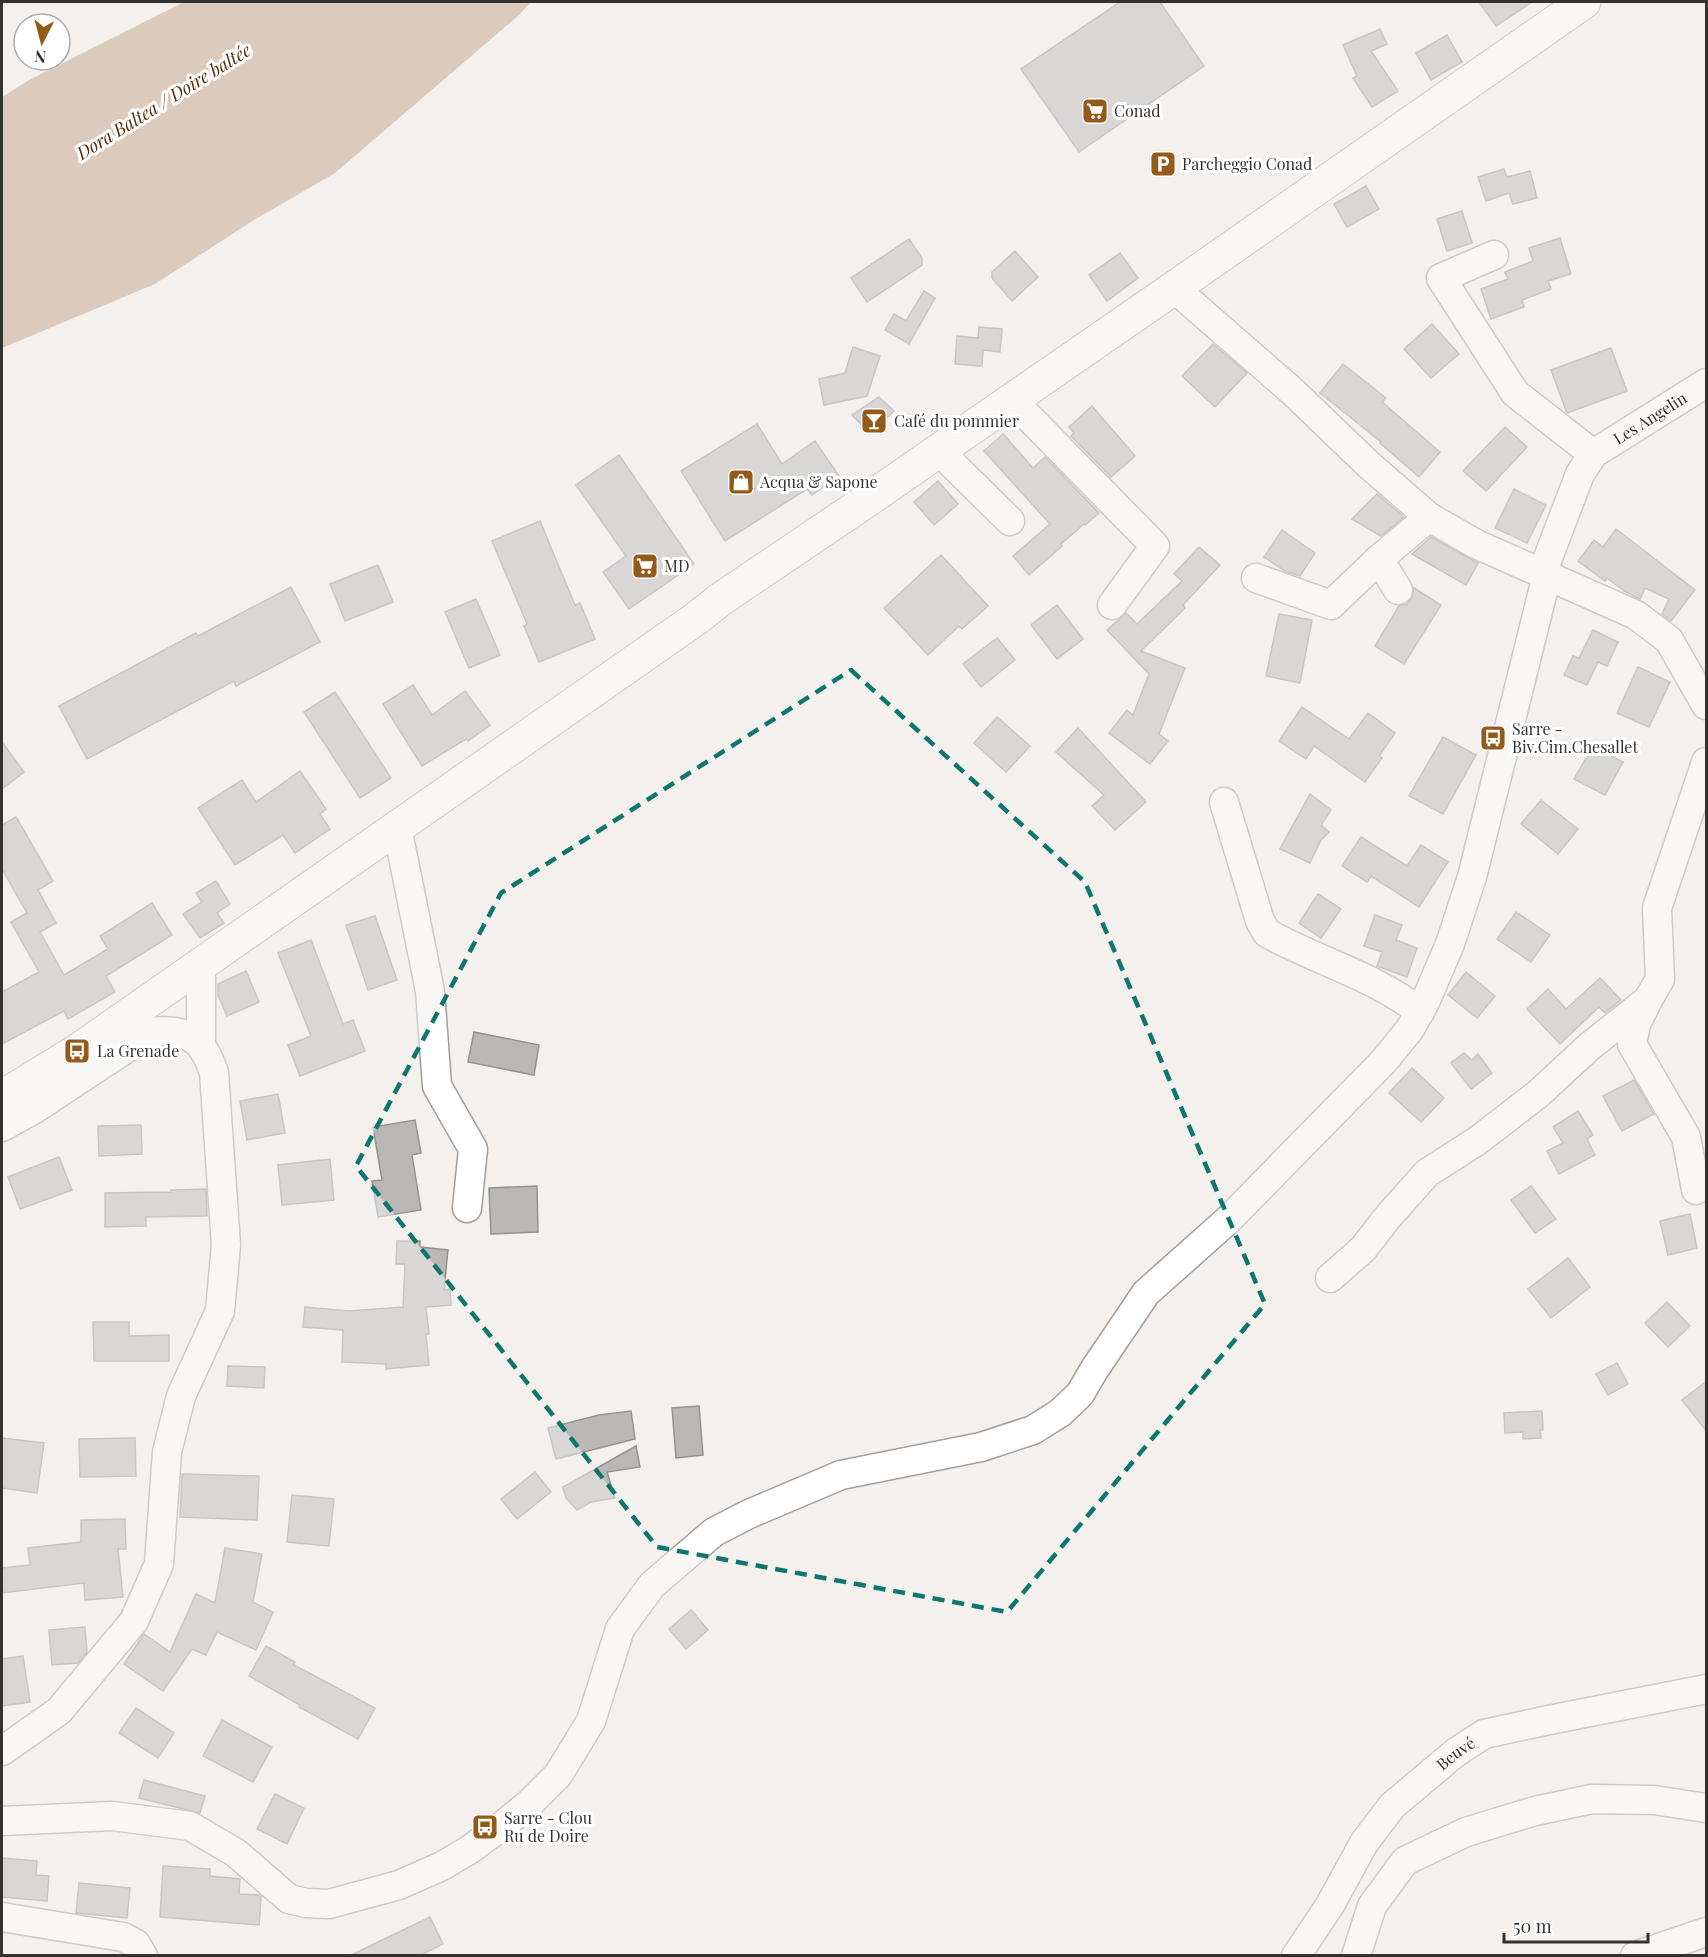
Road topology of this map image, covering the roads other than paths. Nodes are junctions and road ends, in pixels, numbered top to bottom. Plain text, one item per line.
1 (1584, 2) edge
2 (1494, 255) dead end
3 (1174, 288) junction
4 (1707, 383) edge
5 (1012, 400) junction
6 (939, 451) junction
7 (1593, 454) junction
8 (1429, 517) junction
9 (1010, 521) dead end
10 (1379, 559) junction
11 (1546, 575) junction
12 (1256, 578) dead end
13 (1398, 590) dead end
14 (1112, 605) dead end
15 (1707, 705) edge
16 (1707, 762) edge
17 (1224, 802) dead end
18 (397, 827) junction
19 (201, 964) junction
20 (1648, 1000) junction
21 (1420, 1011) junction
22 (201, 1045) junction
23 (2, 1097) edge
24 (2, 1127) edge
25 (1696, 1190) dead end
26 (467, 1208) dead end
27 (1330, 1278) dead end
28 (1707, 1689) edge
29 (2, 1751) edge
30 (1707, 1808) edge
31 (2, 1821) edge
32 (2, 1917) edge
33 (1707, 1932) edge
34 (1707, 1952) edge
35 (143, 1956) edge
36 (1296, 1956) edge
37 (1356, 1956) edge
38 (1635, 1956) edge
39 (1692, 1956) edge

1 - 3 main road
2 - 7 street
3 - 5 main road
3 - 8 street
4 - 7 street, Les Angelin
5 - 6 main road
5 - 14 street
6 - 9 street
6 - 18 main road
7 - 11 street
8 - 10 street
8 - 11 street
10 - 12 street
10 - 13 street
11 - 15 street
11 - 21 street
16 - 20 street
17 - 21 street
18 - 19 main road
18 - 26 street
19 - 22 street
19 - 23 main road
20 - 25 street
20 - 27 street
21 - 31 street
22 - 24 street
22 - 29 street
28 - 36 street, Beuvé
30 - 37 street
32 - 35 street
33 - 38 street
34 - 39 street

